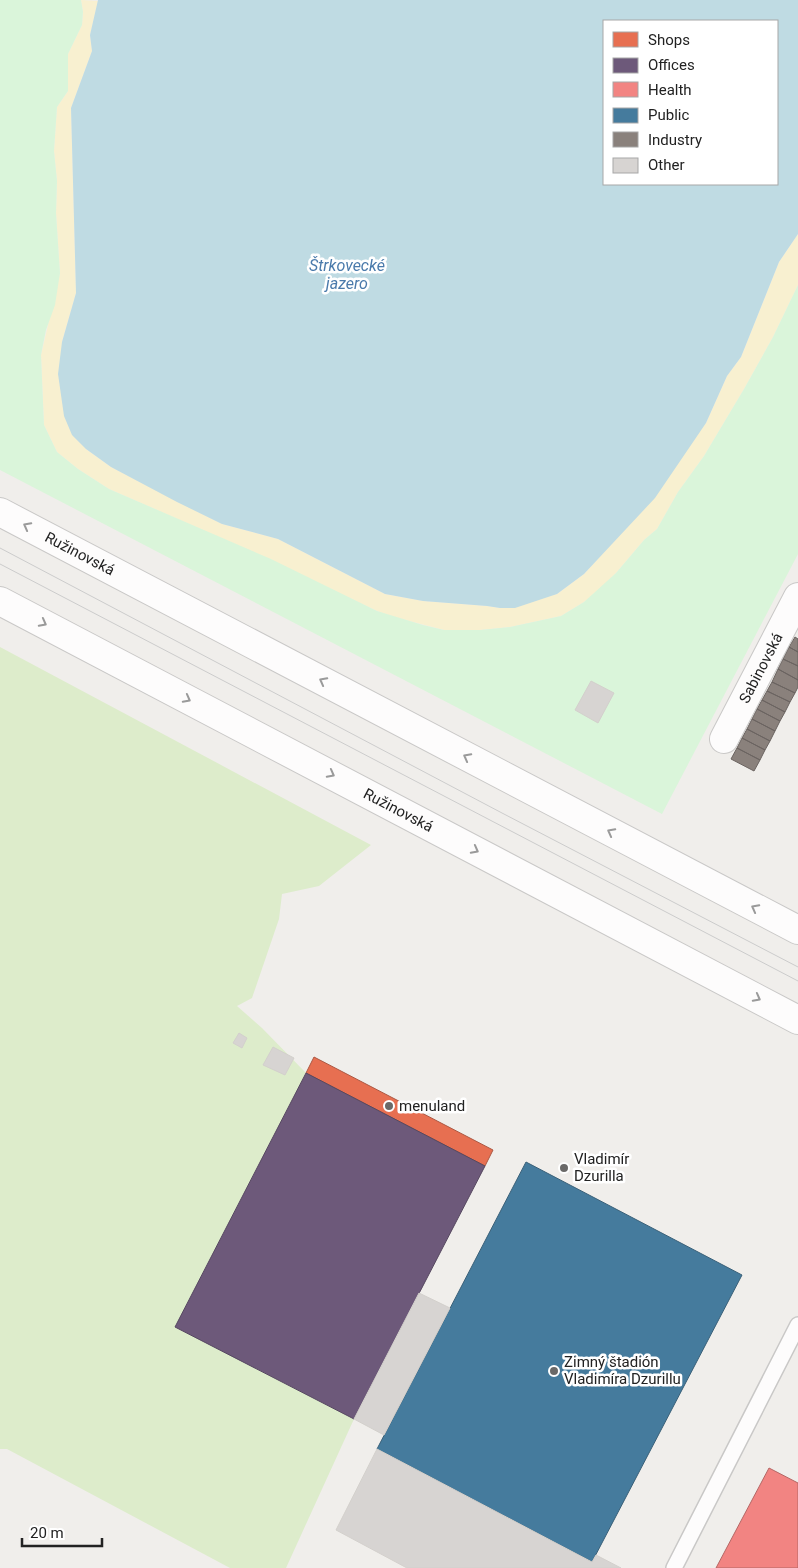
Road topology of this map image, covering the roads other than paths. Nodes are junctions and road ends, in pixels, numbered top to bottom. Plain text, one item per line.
1 (0, 512) edge
2 (798, 597) edge
3 (0, 601) edge
4 (724, 739) dead end
5 (798, 930) edge
6 (798, 1020) edge
7 (798, 1325) edge
8 (674, 1568) edge

5 -> 1 street, Ružinovská
2 - 4 street, Sabinovská
3 -> 6 street, Ružinovská
7 - 8 lane

